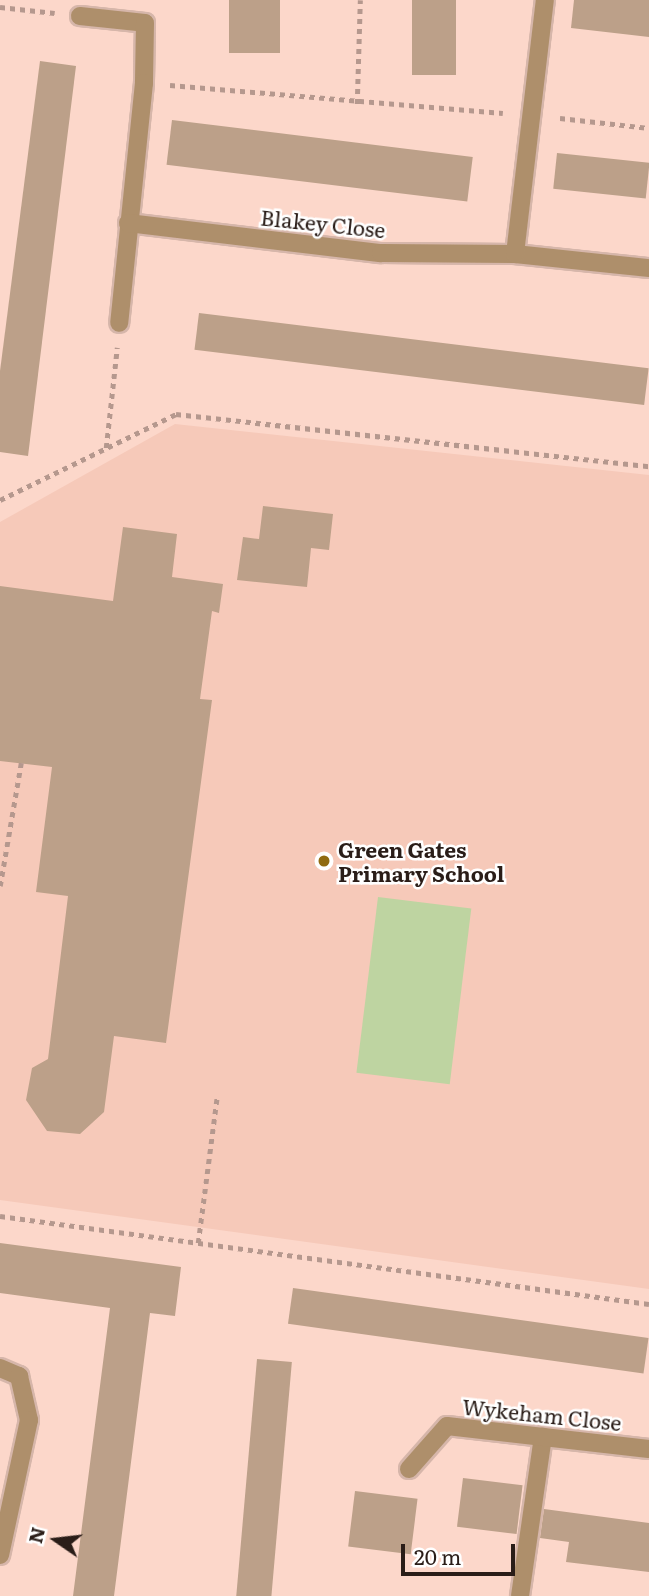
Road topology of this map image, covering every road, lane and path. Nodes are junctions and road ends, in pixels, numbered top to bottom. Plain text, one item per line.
1 (360, 0) edge
2 (545, 0) edge
3 (0, 7) edge
4 (80, 16) joint
5 (144, 83) junction
6 (356, 104) junction
7 (532, 115) junction
8 (649, 128) edge
9 (128, 223) junction
10 (515, 254) junction
11 (649, 268) edge
12 (119, 323) joint
13 (106, 448) junction
14 (649, 466) edge
15 (0, 500) edge
16 (21, 763) dead end
17 (0, 886) edge
18 (217, 1096) dead end
19 (0, 1216) edge
20 (198, 1243) junction
21 (649, 1304) edge
22 (0, 1368) edge
23 (543, 1437) junction
24 (649, 1449) edge
25 (409, 1469) dead end
26 (0, 1555) edge
27 (520, 1596) edge

1 - 6 path
2 - 7 street
3 - 4 path
4 - 5 street
5 - 6 path
5 - 9 street
6 - 7 path
7 - 8 path
7 - 10 street
9 - 10 street, Blakey Close
9 - 12 street
10 - 11 street, Blakey Close
12 - 13 path
13 - 14 path
13 - 15 path
16 - 17 path
18 - 20 path
19 - 20 path
20 - 21 path
22 - 26 street
23 - 24 street, Wykeham Close
23 - 25 street, Wykeham Close
23 - 27 street

